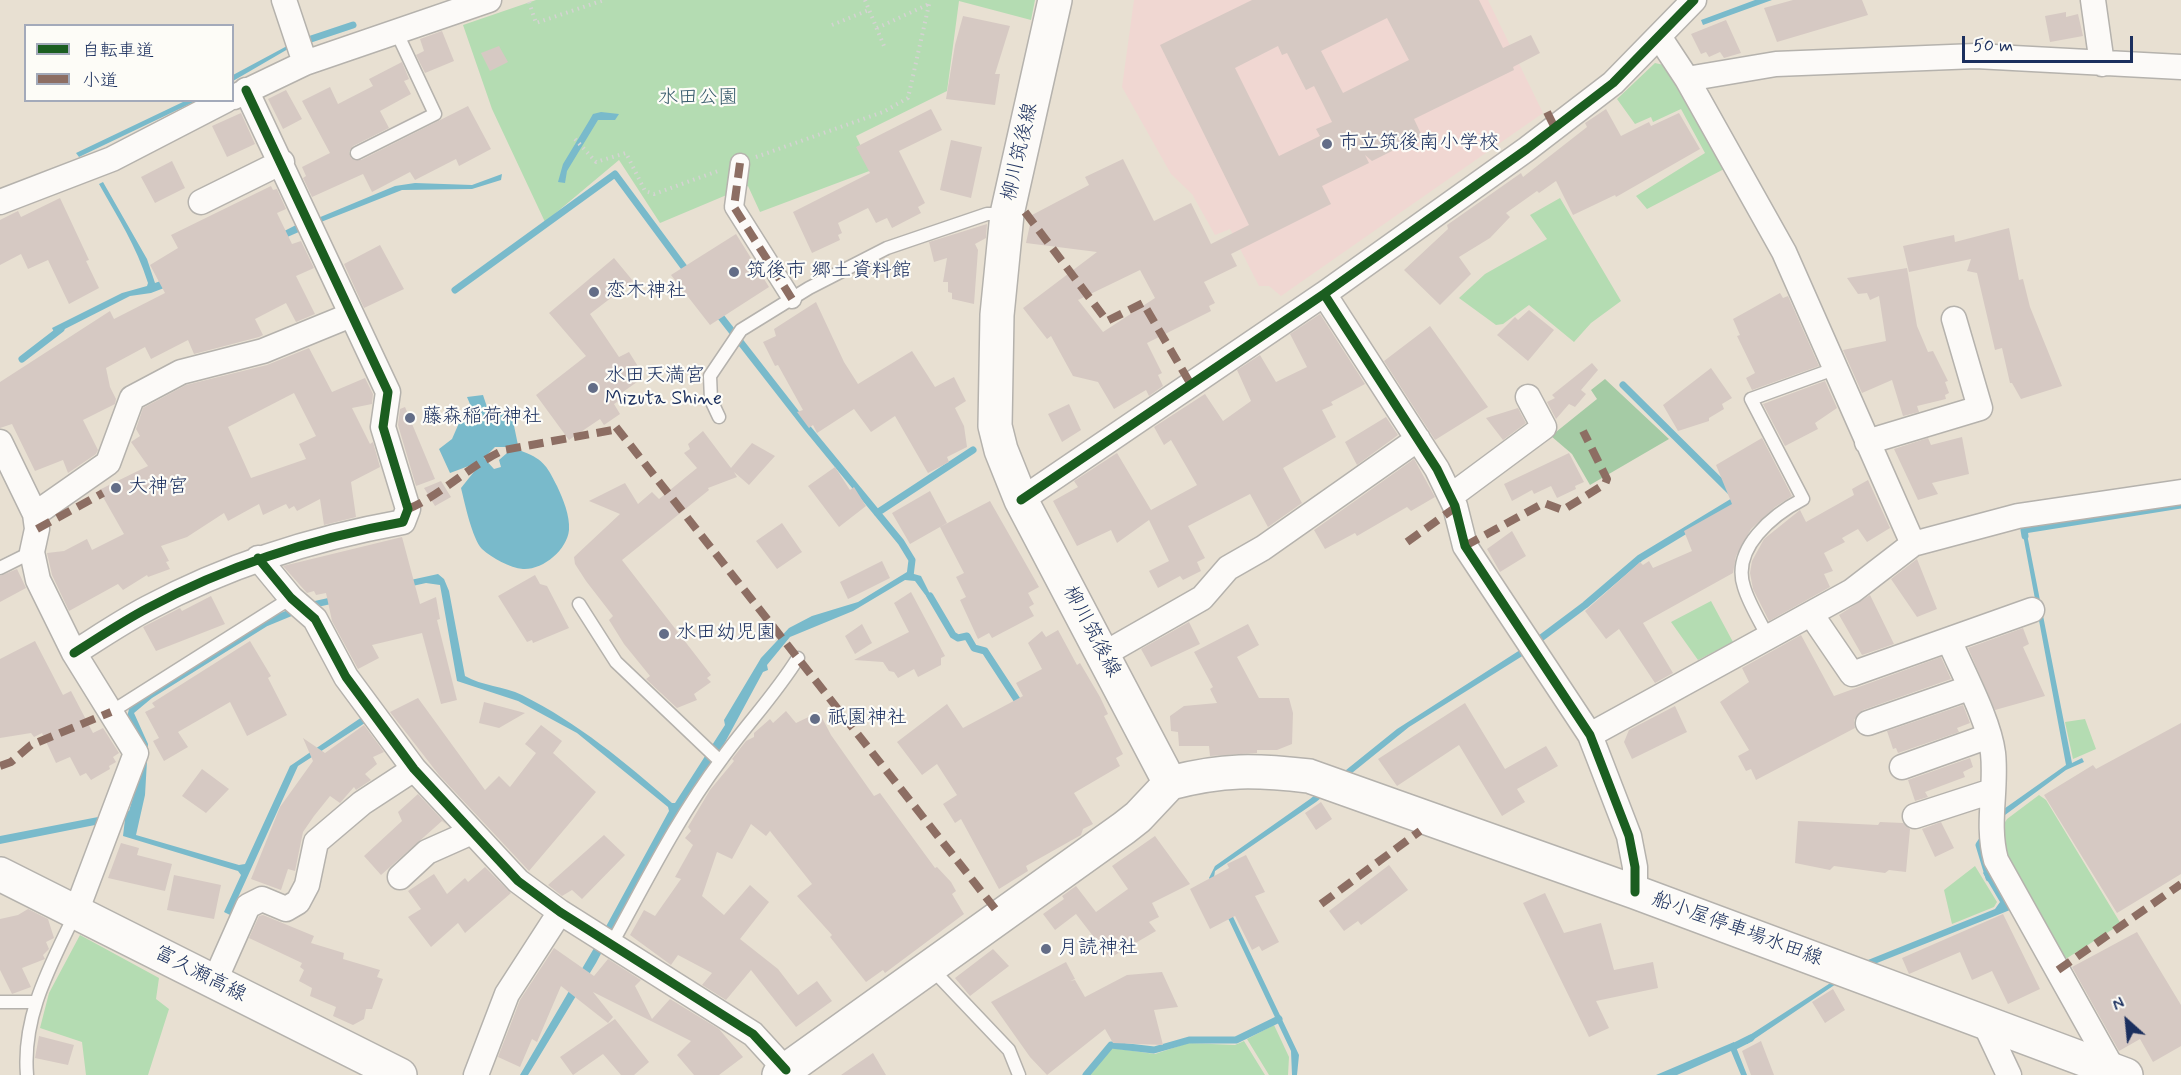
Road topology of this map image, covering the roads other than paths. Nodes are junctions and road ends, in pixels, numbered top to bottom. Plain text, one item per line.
1 (284, 0) edge
2 (489, 0) edge
3 (1056, 0) edge
4 (1694, 0) edge
5 (2093, 0) edge
6 (396, 31) junction
7 (1660, 39) junction
8 (305, 63) junction
9 (2102, 64) junction
10 (2181, 67) edge
11 (1687, 80) junction
12 (235, 96) edge
13 (223, 102) edge
14 (357, 153) dead end
15 (282, 162) junction
16 (740, 163) road end
17 (0, 202) edge
18 (201, 202) dead end
19 (1007, 214) junction
20 (1324, 294) junction
21 (792, 299) junction
22 (351, 315) junction
23 (1954, 318) dead end
24 (1834, 369) junction
25 (1528, 397) dead end
26 (719, 417) dead end
27 (1418, 439) junction
28 (0, 442) edge
29 (1867, 442) junction
30 (2181, 492) edge
31 (1451, 496) junction
32 (1021, 500) junction
33 (35, 514) junction
34 (1912, 544) junction
35 (32, 552) junction
36 (258, 558) junction
37 (0, 568) edge
38 (291, 598) junction
39 (579, 604) dead end
40 (2032, 610) dead end
41 (1811, 614) junction
42 (1768, 637) junction
43 (1949, 640) junction
44 (74, 653) junction
45 (1104, 654) junction
46 (798, 658) dead end
47 (1969, 688) junction
48 (111, 712) junction
49 (1868, 723) dead end
50 (1590, 735) junction
51 (1989, 736) junction
52 (720, 761) junction
53 (1902, 766) dead end
54 (414, 769) junction
55 (1170, 783) junction
56 (1992, 790) junction
57 (1915, 816) dead end
58 (472, 832) junction
59 (0, 874) edge
60 (400, 877) dead end
61 (1635, 892) junction
62 (76, 912) junction
63 (560, 912) junction
64 (612, 945) junction
65 (930, 967) junction
66 (220, 969) dead end
67 (0, 1002) edge
68 (34, 1002) junction
69 (1984, 1022) junction
70 (783, 1072) edge
71 (2120, 1073) edge
72 (27, 1075) edge
73 (400, 1075) edge
74 (476, 1075) edge
75 (1019, 1075) edge
76 (2008, 1075) edge

1 - 8 street
2 - 6 street
3 - 19 main road, 柳川筑後線
4 - 7 street
5 - 9 street
6 - 8 street
6 - 14 lane
7 - 11 street
7 - 20 street
8 - 12 street
9 - 10 street
9 - 11 street
11 - 24 street
12 - 15 street
13 - 17 street
15 - 18 street
15 - 22 street
16 - 21 street
19 - 21 lane
19 - 32 main road, 柳川筑後線
20 - 27 street
20 - 32 street
21 - 26 lane
22 - 33 street
22 - 36 street
23 - 29 street
24 - 29 street
24 - 42 lane
25 - 31 street
27 - 31 street
27 - 45 street
28 - 33 street
29 - 34 street
30 - 34 street
31 - 50 street
32 - 45 main road, 柳川筑後線
33 - 35 street
34 - 41 street
35 - 37 lane
35 - 44 street
36 - 38 street
36 - 44 street
38 - 48 lane
38 - 54 street
39 - 52 lane
40 - 43 street
41 - 42 street
41 - 43 street
42 - 50 street
43 - 47 street
44 - 48 street
45 - 55 main road, 柳川筑後線
46 - 52 lane
47 - 49 street
47 - 51 street
48 - 62 street
50 - 61 street
51 - 53 street
51 - 56 street
52 - 64 lane
54 - 58 street
54 - 66 street
55 - 61 main road, 船小屋停車場水田線
55 - 65 main road
56 - 57 street
56 - 71 street
58 - 60 street
58 - 63 street
59 - 62 main road, 富久瀬高線
61 - 69 main road, 船小屋停車場水田線
62 - 68 lane
62 - 73 main road, 富久瀬高線
63 - 64 street
63 - 74 street
64 - 70 street
65 - 70 main road
65 - 75 lane
67 - 68 lane
68 - 72 lane
69 - 71 main road, 船小屋停車場水田線
69 - 76 street

